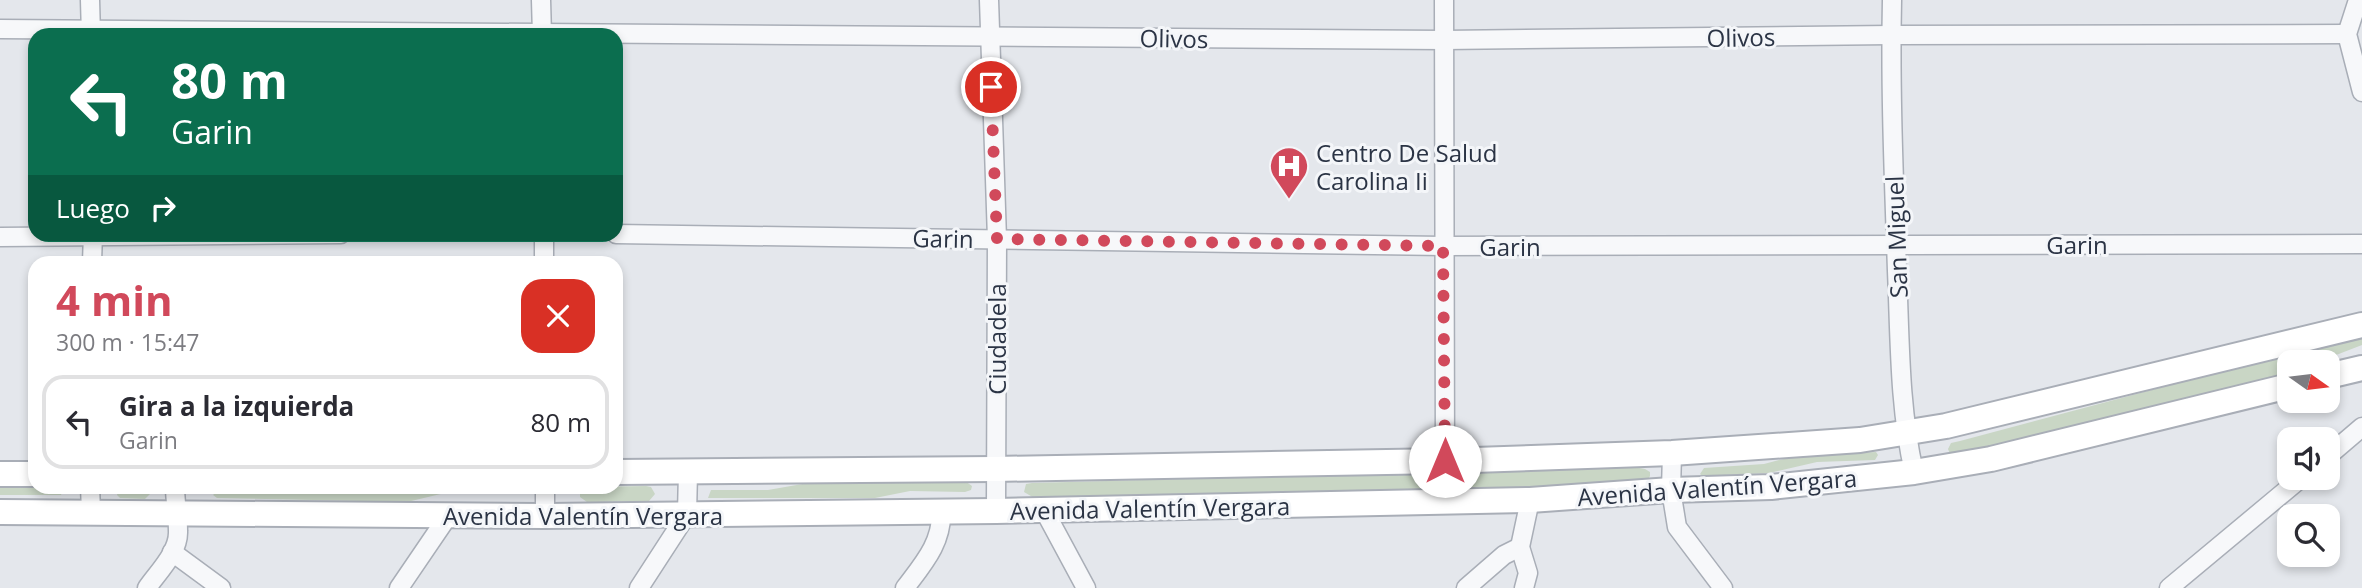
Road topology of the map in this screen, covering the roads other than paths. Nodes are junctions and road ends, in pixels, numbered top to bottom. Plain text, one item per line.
1 (90, 0) edge
2 (541, 0) edge
3 (989, 0) edge
4 (1444, 0) edge
5 (1892, 0) edge
6 (2358, 0) edge
7 (90, 28) edge
8 (542, 28) edge
9 (0, 29) edge
10 (28, 30) edge
11 (2347, 34) junction
12 (623, 35) edge
13 (1891, 35) junction
14 (990, 36) junction
15 (1444, 40) junction
16 (2362, 92) edge
17 (623, 234) edge
18 (0, 237) edge
19 (28, 237) edge
20 (997, 239) junction
21 (1896, 243) junction
22 (2362, 244) edge
23 (1443, 246) junction
24 (2362, 325) edge
25 (2362, 368) edge
26 (2340, 373) edge
27 (2277, 389) edge
28 (2362, 427) edge
29 (1906, 434) junction
30 (2340, 446) edge
31 (1672, 453) junction
32 (1445, 461) junction
33 (995, 469) junction
34 (623, 472) edge
35 (688, 472) junction
36 (1914, 472) junction
37 (0, 474) edge
38 (28, 474) edge
39 (1671, 490) junction
40 (2287, 490) edge
41 (90, 494) edge
42 (175, 494) edge
43 (545, 494) edge
44 (1530, 500) junction
45 (941, 510) junction
46 (1045, 510) junction
47 (996, 511) junction
48 (0, 512) edge
49 (91, 512) junction
50 (175, 512) junction
51 (687, 514) junction
52 (448, 516) junction
53 (545, 516) junction
54 (1520, 547) junction
55 (172, 552) junction
56 (147, 588) edge
57 (220, 588) edge
58 (399, 588) edge
59 (639, 588) edge
60 (905, 588) edge
61 (1086, 588) edge
62 (1466, 588) edge
63 (1524, 588) edge
64 (1723, 588) edge
65 (2169, 588) edge

1 - 7 street
2 - 8 street
3 - 14 street, Ciudadela
4 - 15 street
5 - 13 street, San Miguel
6 - 11 street
9 - 10 street, Olivos
11 - 13 street, Olivos
11 - 16 street
12 - 14 street, Olivos
13 - 15 street, Olivos
13 - 21 street, San Miguel
14 - 15 street, Olivos
14 - 20 street, Ciudadela
15 - 23 street
17 - 20 street, Garin
18 - 19 street
20 - 23 street, Garin
20 - 33 street, Ciudadela
21 - 22 street, Garin
21 - 23 street, Garin
21 - 29 street, San Miguel
23 - 32 street
24 - 29 street, Avenida Valentín Vergara
25 - 26 street
27 - 36 street, Avenida Valentín Vergara
28 - 30 street
29 - 31 street, Avenida Valentín Vergara
29 - 36 street, San Miguel
31 - 32 street, Avenida Valentín Vergara
31 - 39 street
32 - 33 street, Avenida Valentín Vergara
33 - 35 street, Avenida Valentín Vergara
33 - 47 street, Ciudadela
34 - 35 street, Avenida Valentín Vergara
35 - 51 street
36 - 39 street, Avenida Valentín Vergara
37 - 38 street
39 - 44 street, Avenida Valentín Vergara
39 - 64 street
40 - 65 street
41 - 49 street
42 - 50 street
43 - 53 street
44 - 46 street, Avenida Valentín Vergara
44 - 54 street
45 - 47 street, Avenida Valentín Vergara
45 - 51 street, Avenida Valentín Vergara
45 - 60 street
46 - 47 street, Avenida Valentín Vergara
46 - 61 street
48 - 49 street, Avenida Valentín Vergara
49 - 50 street, Avenida Valentín Vergara
50 - 52 street, Avenida Valentín Vergara
50 - 55 street
51 - 53 street, Avenida Valentín Vergara
51 - 59 street
52 - 53 street, Avenida Valentín Vergara
52 - 58 street
54 - 62 street
54 - 63 street
55 - 56 street
55 - 57 street

